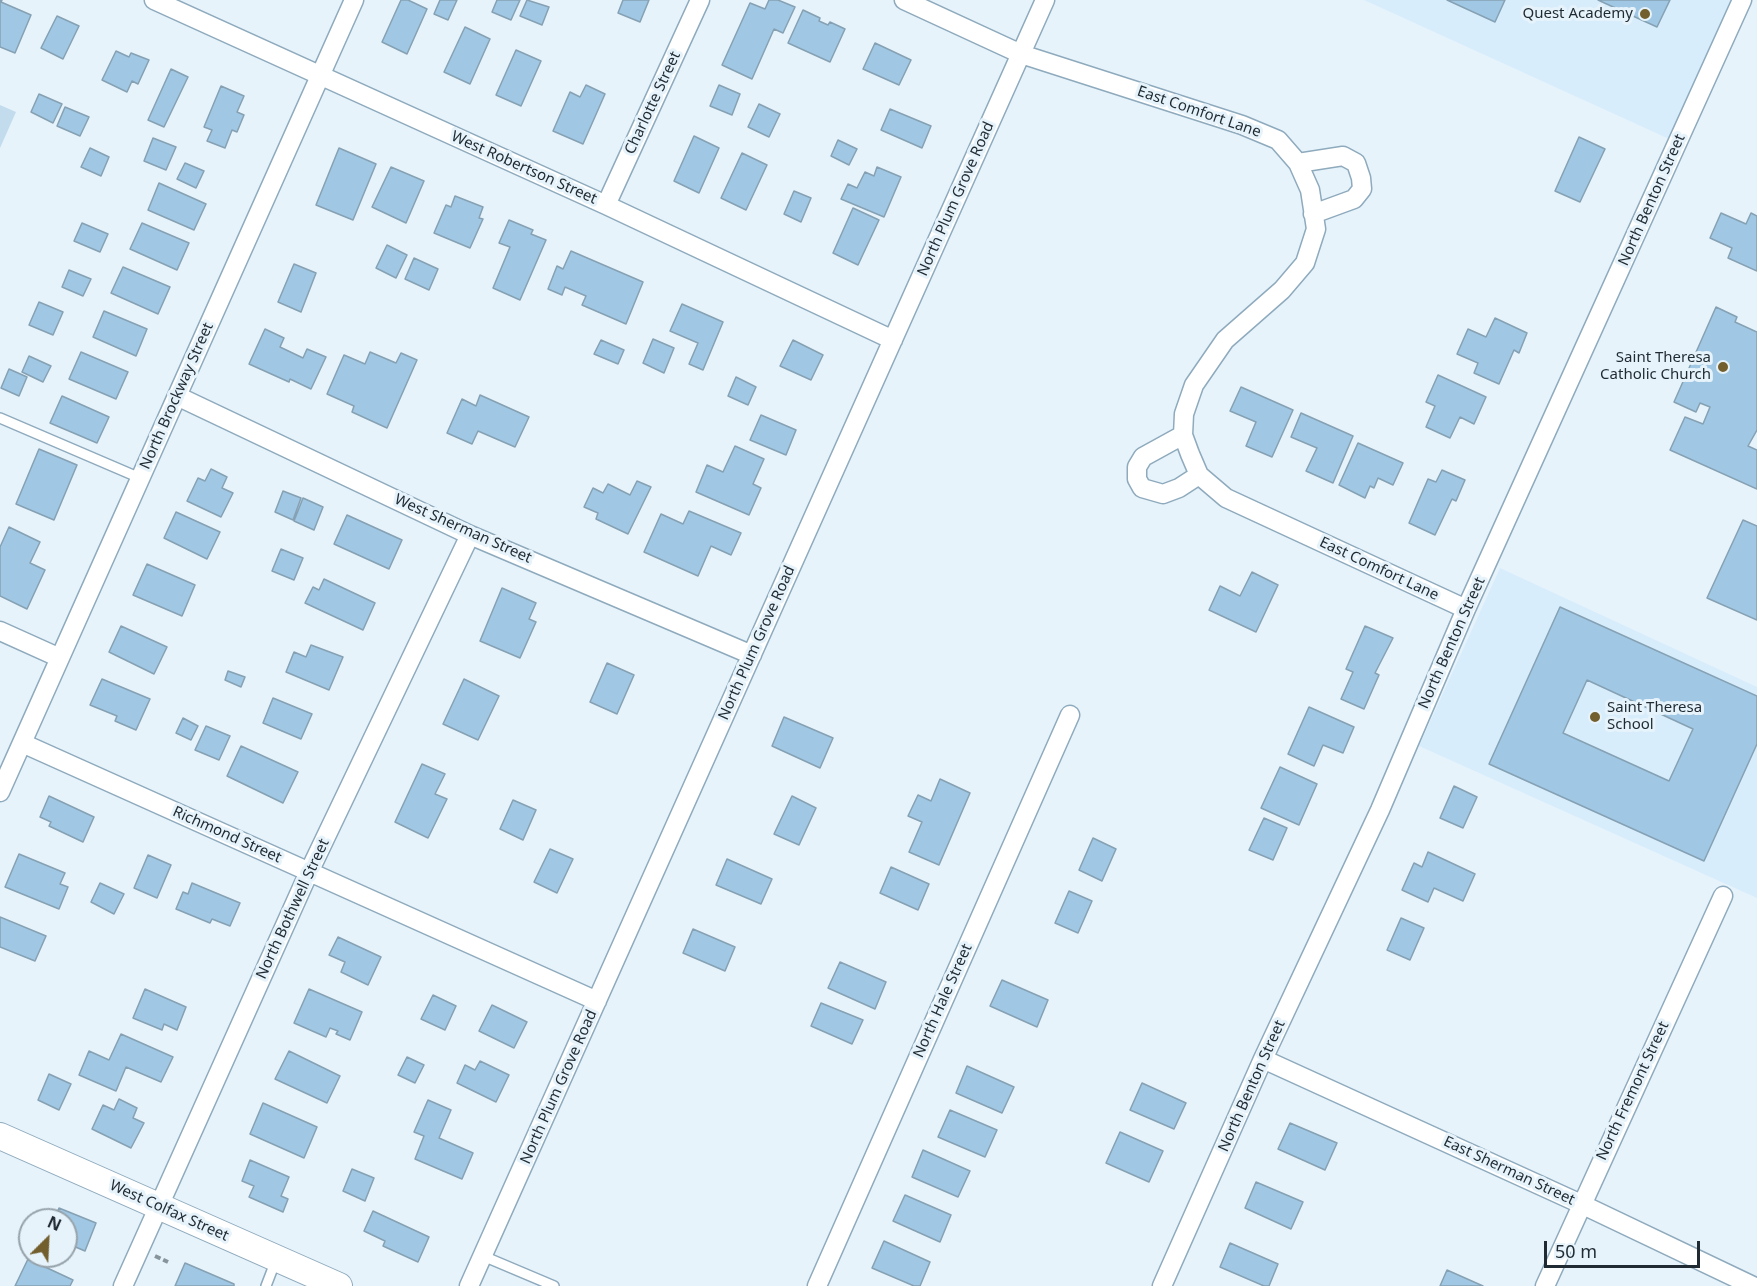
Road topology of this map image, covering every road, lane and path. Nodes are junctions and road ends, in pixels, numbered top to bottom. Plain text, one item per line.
1 (154, 0) edge
2 (354, 0) edge
3 (700, 0) edge
4 (904, 0) edge
5 (1045, 0) edge
6 (1742, 0) edge
7 (1021, 54) junction
8 (320, 76) junction
9 (1298, 163) junction
10 (606, 205) junction
11 (1313, 214) junction
12 (893, 340) junction
13 (177, 396) junction
14 (0, 418) edge
15 (1183, 435) junction
16 (1199, 475) junction
17 (140, 478) junction
18 (470, 535) junction
19 (1466, 609) junction
20 (0, 631) edge
21 (752, 655) junction
22 (60, 658) junction
23 (1070, 715) dead end
24 (22, 743) junction
25 (0, 792) edge
26 (309, 872) junction
27 (1723, 896) dead end
28 (597, 1001) junction
29 (1263, 1059) junction
30 (0, 1136) edge
31 (1581, 1204) junction
32 (158, 1206) junction
33 (153, 1255) dead end
34 (483, 1256) junction
35 (277, 1258) junction
36 (168, 1262) dead end
37 (332, 1284) edge
38 (123, 1286) edge
39 (266, 1286) edge
40 (469, 1286) edge
41 (554, 1286) edge
42 (817, 1286) edge
43 (1162, 1286) edge
44 (1545, 1286) edge
45 (1753, 1286) edge

1 - 8 street, West Robertson Street
2 - 8 street, North Brockway Street
3 - 10 street, Charlotte Street
4 - 7 street, East Comfort Lane
5 - 7 street, North Plum Grove Road
6 - 19 street, North Benton Street
7 - 9 street, East Comfort Lane
7 - 12 street, North Plum Grove Road
8 - 10 street, West Robertson Street
8 - 13 street, North Brockway Street
9 - 11 street, East Comfort Lane
9 - 11 street
10 - 12 street, West Robertson Street
11 - 15 street, East Comfort Lane
12 - 21 street, North Plum Grove Road
13 - 17 street, North Brockway Street
13 - 18 street, West Sherman Street
14 - 17 lane
15 - 16 street
15 - 16 street
16 - 19 street, East Comfort Lane
17 - 22 street, North Brockway Street
18 - 21 street, West Sherman Street
18 - 26 street, North Bothwell Street
19 - 29 street, North Benton Street
20 - 22 street
21 - 28 street, North Plum Grove Road
22 - 24 street, North Brockway Street
23 - 42 street, North Hale Street
24 - 25 street, North Brockway Street
24 - 26 street, Richmond Street
26 - 28 street, Richmond Street
26 - 32 street, North Bothwell Street
27 - 31 street, North Fremont Street
28 - 34 street, North Plum Grove Road
29 - 31 street, East Sherman Street
29 - 43 street, North Benton Street
30 - 32 street, West Colfax Street
31 - 44 street, North Fremont Street
31 - 45 street, East Sherman Street
32 - 35 street, West Colfax Street
32 - 38 street, North Bothwell Street
33 - 36 path
34 - 40 street, North Plum Grove Road
34 - 41 lane
35 - 37 street, West Colfax Street
35 - 39 lane

